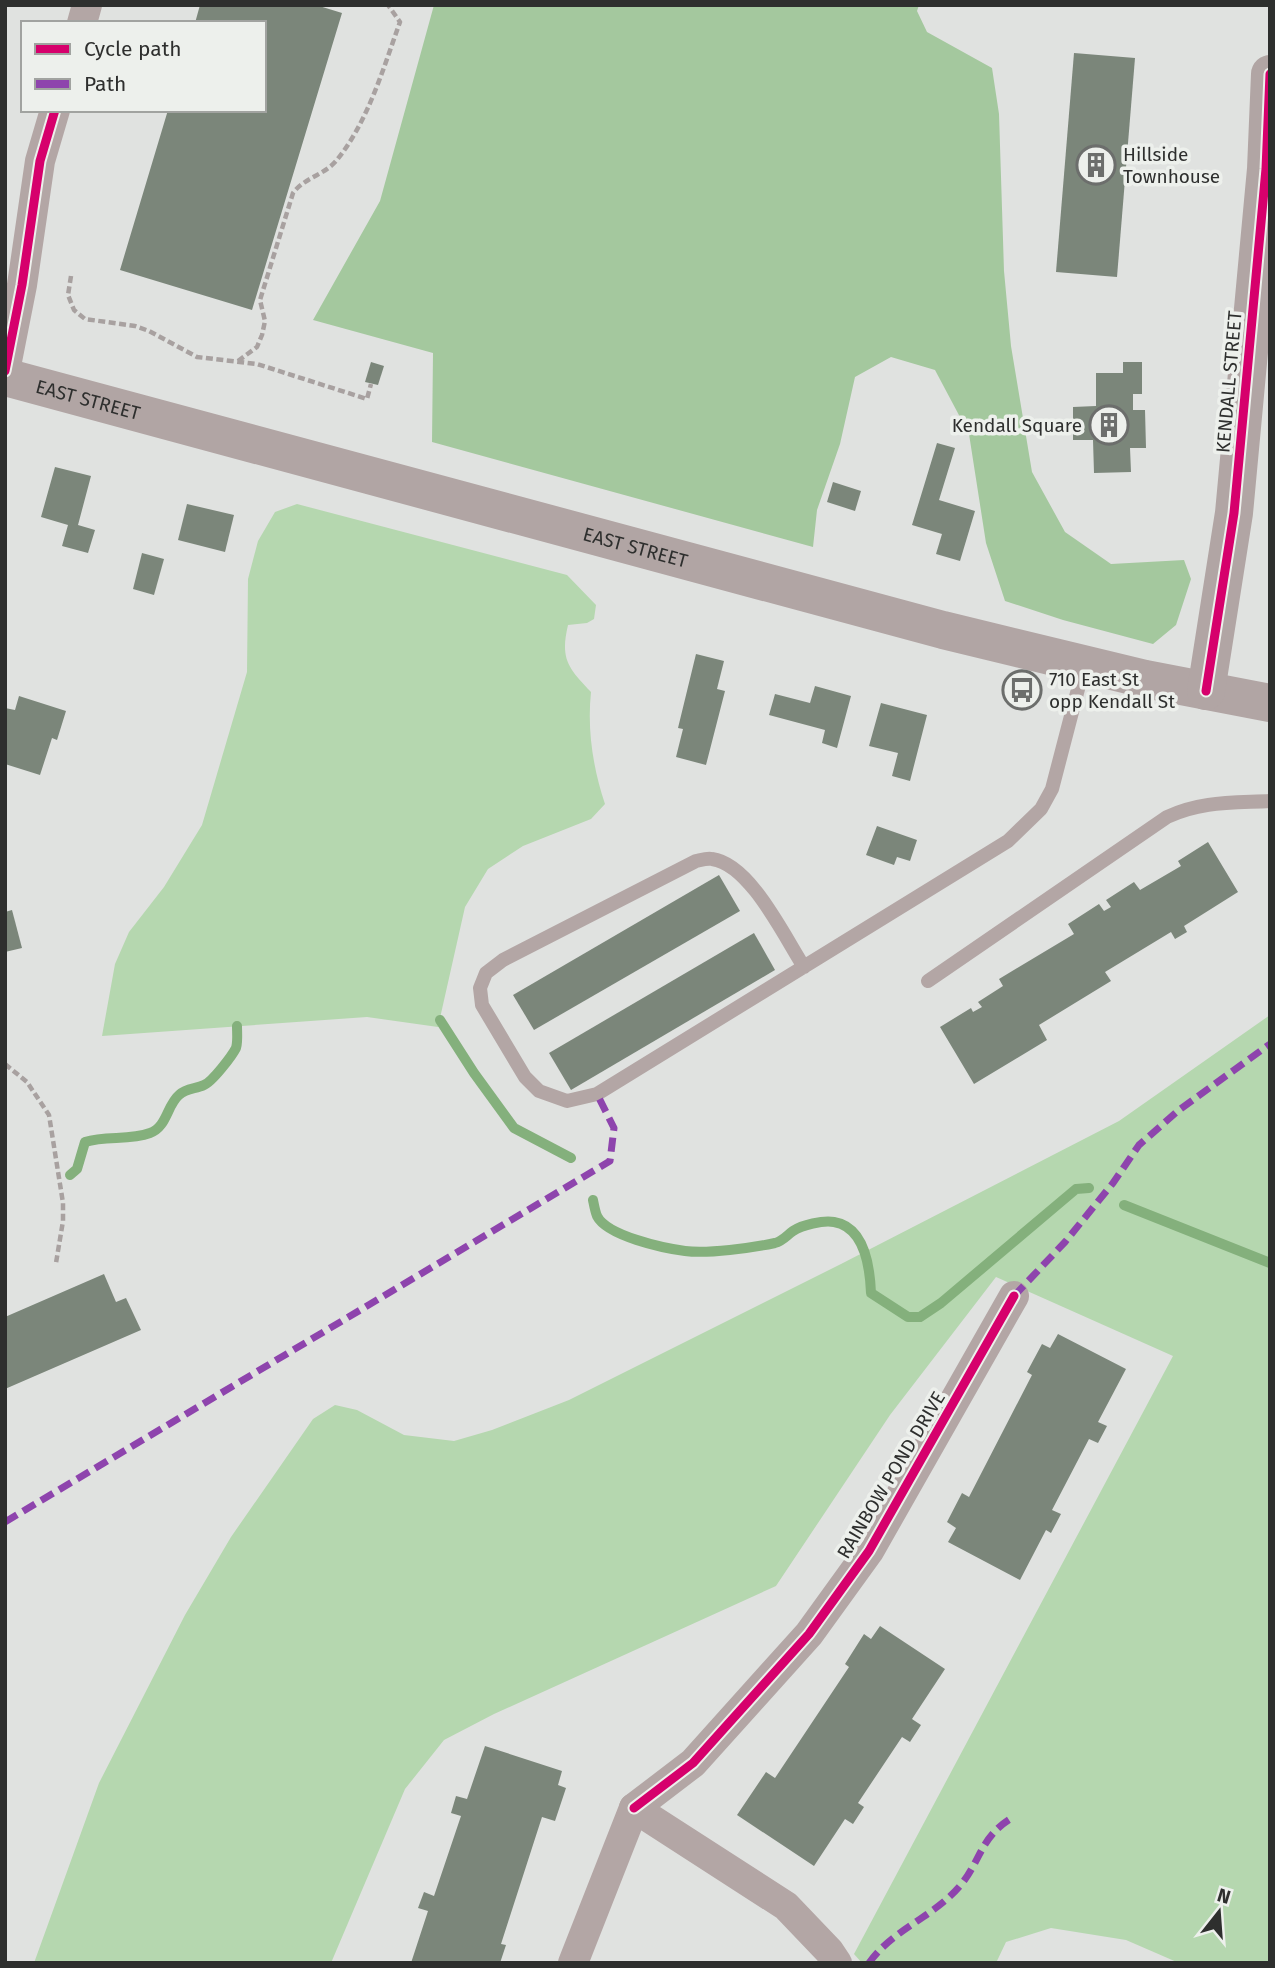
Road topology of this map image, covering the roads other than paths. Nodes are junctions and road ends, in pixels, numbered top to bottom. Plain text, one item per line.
1 (1270, 74) edge
2 (54, 112) edge
3 (5, 371) edge
4 (5, 377) edge
5 (1084, 666) junction
6 (1206, 691) junction
7 (1270, 702) edge
8 (1270, 801) edge
9 (804, 967) junction
10 (928, 981) dead end
11 (1014, 1296) dead end
12 (635, 1808) junction
13 (573, 1963) edge
14 (837, 1963) edge

1 - 6 main road, KENDALL STREET
2 - 3 street
4 - 5 main road, EAST STREET
5 - 6 main road, EAST STREET
5 - 9 lane
6 - 7 main road, EAST STREET
8 - 10 lane
9 - 9 lane
11 - 12 street, RAINBOW POND DRIVE
12 - 13 street
12 - 14 street

